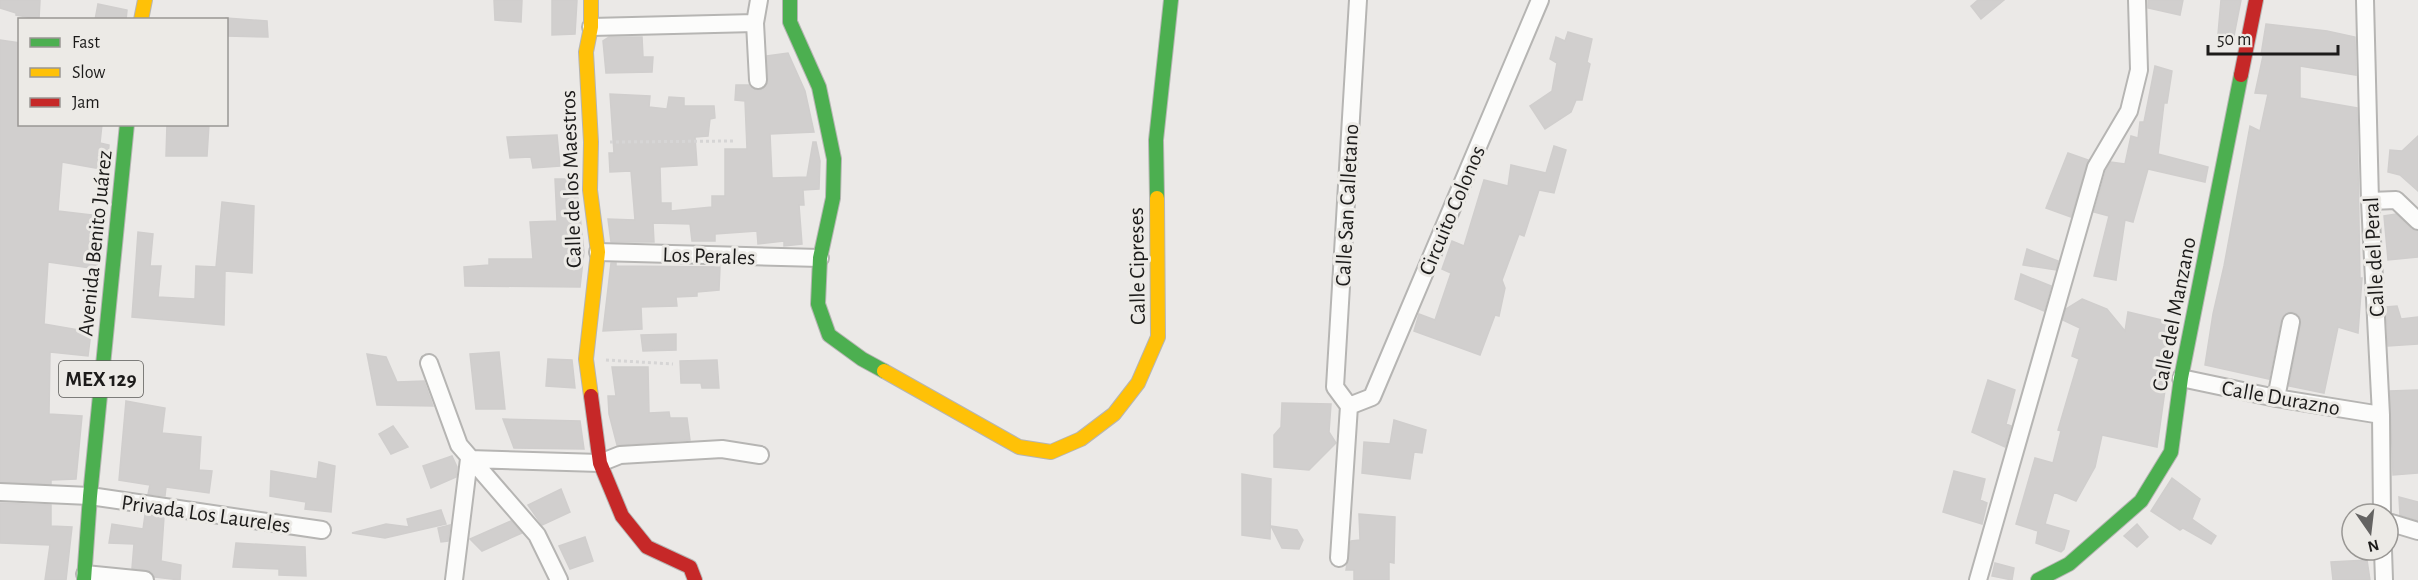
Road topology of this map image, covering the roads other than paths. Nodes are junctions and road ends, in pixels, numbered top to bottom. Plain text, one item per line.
1 (127, 0) edge
2 (591, 0) edge
3 (759, 0) edge
4 (790, 0) edge
5 (1171, 0) edge
6 (1358, 0) edge
7 (1539, 0) edge
8 (2137, 0) edge
9 (2256, 0) edge
10 (2365, 0) edge
11 (145, 1) edge
12 (141, 18) edge
13 (755, 23) junction
14 (591, 27) junction
15 (758, 80) dead end
16 (127, 126) edge
17 (2370, 201) junction
18 (2418, 221) edge
19 (598, 252) junction
20 (820, 258) junction
21 (2291, 322) dead end
22 (429, 363) dead end
23 (2181, 378) junction
24 (2276, 398) junction
25 (1349, 406) junction
26 (2381, 415) junction
27 (760, 455) dead end
28 (469, 459) junction
29 (600, 463) junction
30 (0, 492) edge
31 (90, 496) junction
32 (2382, 502) edge
33 (2400, 526) edge
34 (322, 530) dead end
35 (2418, 531) edge
36 (1340, 558) dead end
37 (2384, 562) edge
38 (84, 577) edge
39 (145, 580) edge
40 (454, 580) edge
41 (559, 580) edge
42 (695, 580) edge
43 (1978, 580) edge
44 (2038, 580) edge
45 (2385, 580) edge

1 - 11 street
2 - 14 street, Calle de los Maestros
3 - 13 street
4 - 20 street, Calle Cipreses
5 - 20 street, Calle Cipreses
6 - 25 street, Calle San Calletano
7 - 25 street, Circuito Colonos
8 - 43 street
9 - 23 street, Calle del Manzano
10 - 17 street, Calle del Peral
11 - 12 street
13 - 14 street
13 - 15 street
14 - 19 street, Calle de los Maestros
16 - 31 street, Avenida Benito Juárez / MEX 129
17 - 18 street
17 - 26 street, Calle del Peral
19 - 20 street, Los Perales
19 - 29 street, Calle de los Maestros
21 - 24 street
22 - 28 street
23 - 24 street, Calle Durazno
23 - 44 street, Calle del Manzano
24 - 26 street, Calle Durazno
25 - 36 street
26 - 32 street, Calle del Peral
27 - 29 street
28 - 29 street
28 - 40 street
28 - 41 street
29 - 42 street, Calle de los Maestros
30 - 31 street, Privada Los Laureles
31 - 34 street, Privada Los Laureles
31 - 38 street, Avenida Benito Juárez / MEX 129
33 - 35 street
37 - 45 street
38 - 39 street

